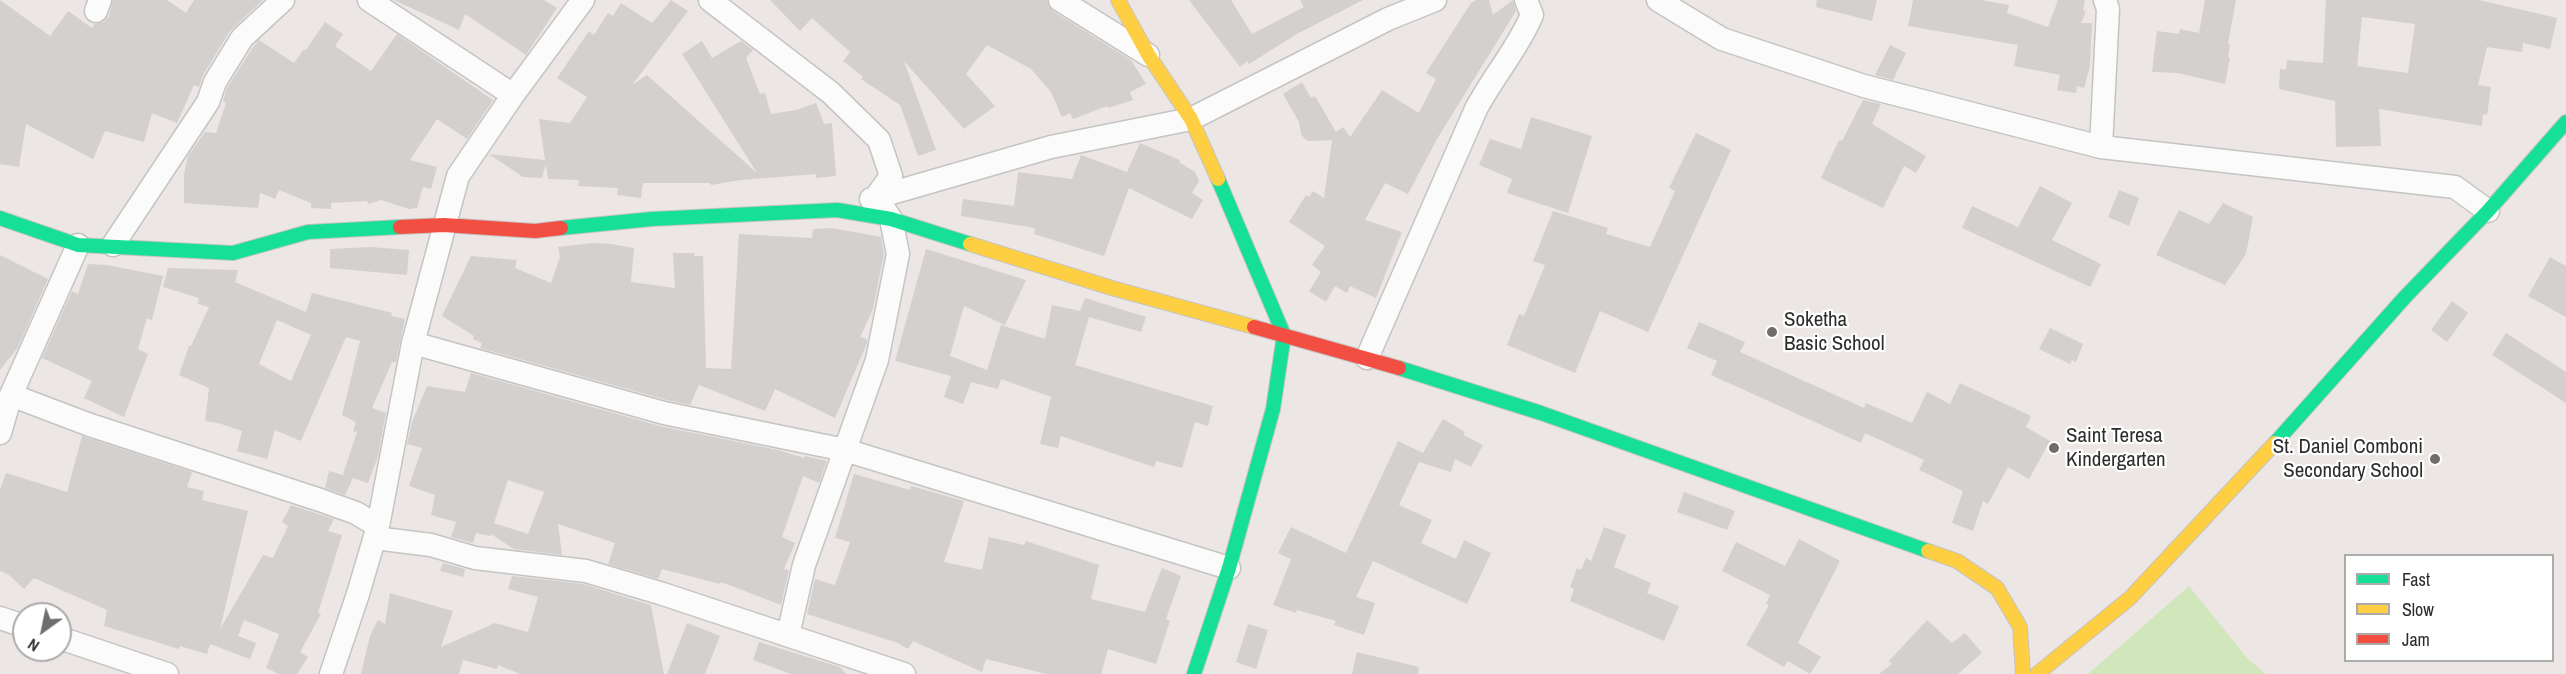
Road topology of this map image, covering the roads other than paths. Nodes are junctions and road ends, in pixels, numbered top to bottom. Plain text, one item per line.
1 (283, 0) edge
2 (369, 0) edge
3 (583, 0) edge
4 (710, 0) edge
5 (1118, 0) edge
6 (1435, 0) edge
7 (1526, 0) edge
8 (1658, 0) edge
9 (2105, 0) edge
10 (1078, 4) edge
11 (1385, 9) edge
12 (1149, 56) junction
13 (513, 95) junction
14 (1191, 119) junction
15 (2566, 122) edge
16 (2101, 147) junction
17 (876, 197) junction
18 (837, 210) junction
19 (2488, 211) junction
20 (0, 218) edge
21 (891, 219) junction
22 (444, 225) junction
23 (78, 245) junction
24 (113, 245) junction
25 (1284, 335) junction
26 (413, 343) junction
27 (1367, 358) junction
28 (11, 395) junction
29 (0, 433) edge
30 (845, 450) junction
31 (376, 532) junction
32 (1229, 568) junction
33 (788, 635) junction
34 (72, 642) edge
35 (167, 674) edge
36 (331, 674) edge
37 (904, 674) edge
38 (1194, 674) edge
39 (2023, 674) edge
40 (2037, 674) edge

1 - 24 street
2 - 13 street
3 - 13 street
4 - 17 street
5 - 12 street
6 - 11 street
7 - 27 street
8 - 16 street
9 - 16 street
10 - 12 street
11 - 14 street
12 - 14 street
13 - 22 street
14 - 17 street
14 - 25 street
15 - 19 street
16 - 19 street
17 - 18 street
17 - 21 street
18 - 21 street
18 - 22 street
19 - 40 street
20 - 23 street
21 - 25 street
21 - 30 street
22 - 24 street
22 - 26 street
23 - 24 street
23 - 28 street
25 - 27 street
25 - 32 street
26 - 30 street
26 - 31 street
27 - 39 street
28 - 29 street
28 - 31 street
30 - 32 street
30 - 33 street
31 - 33 street
31 - 36 street
32 - 38 street
33 - 37 street
34 - 35 street

